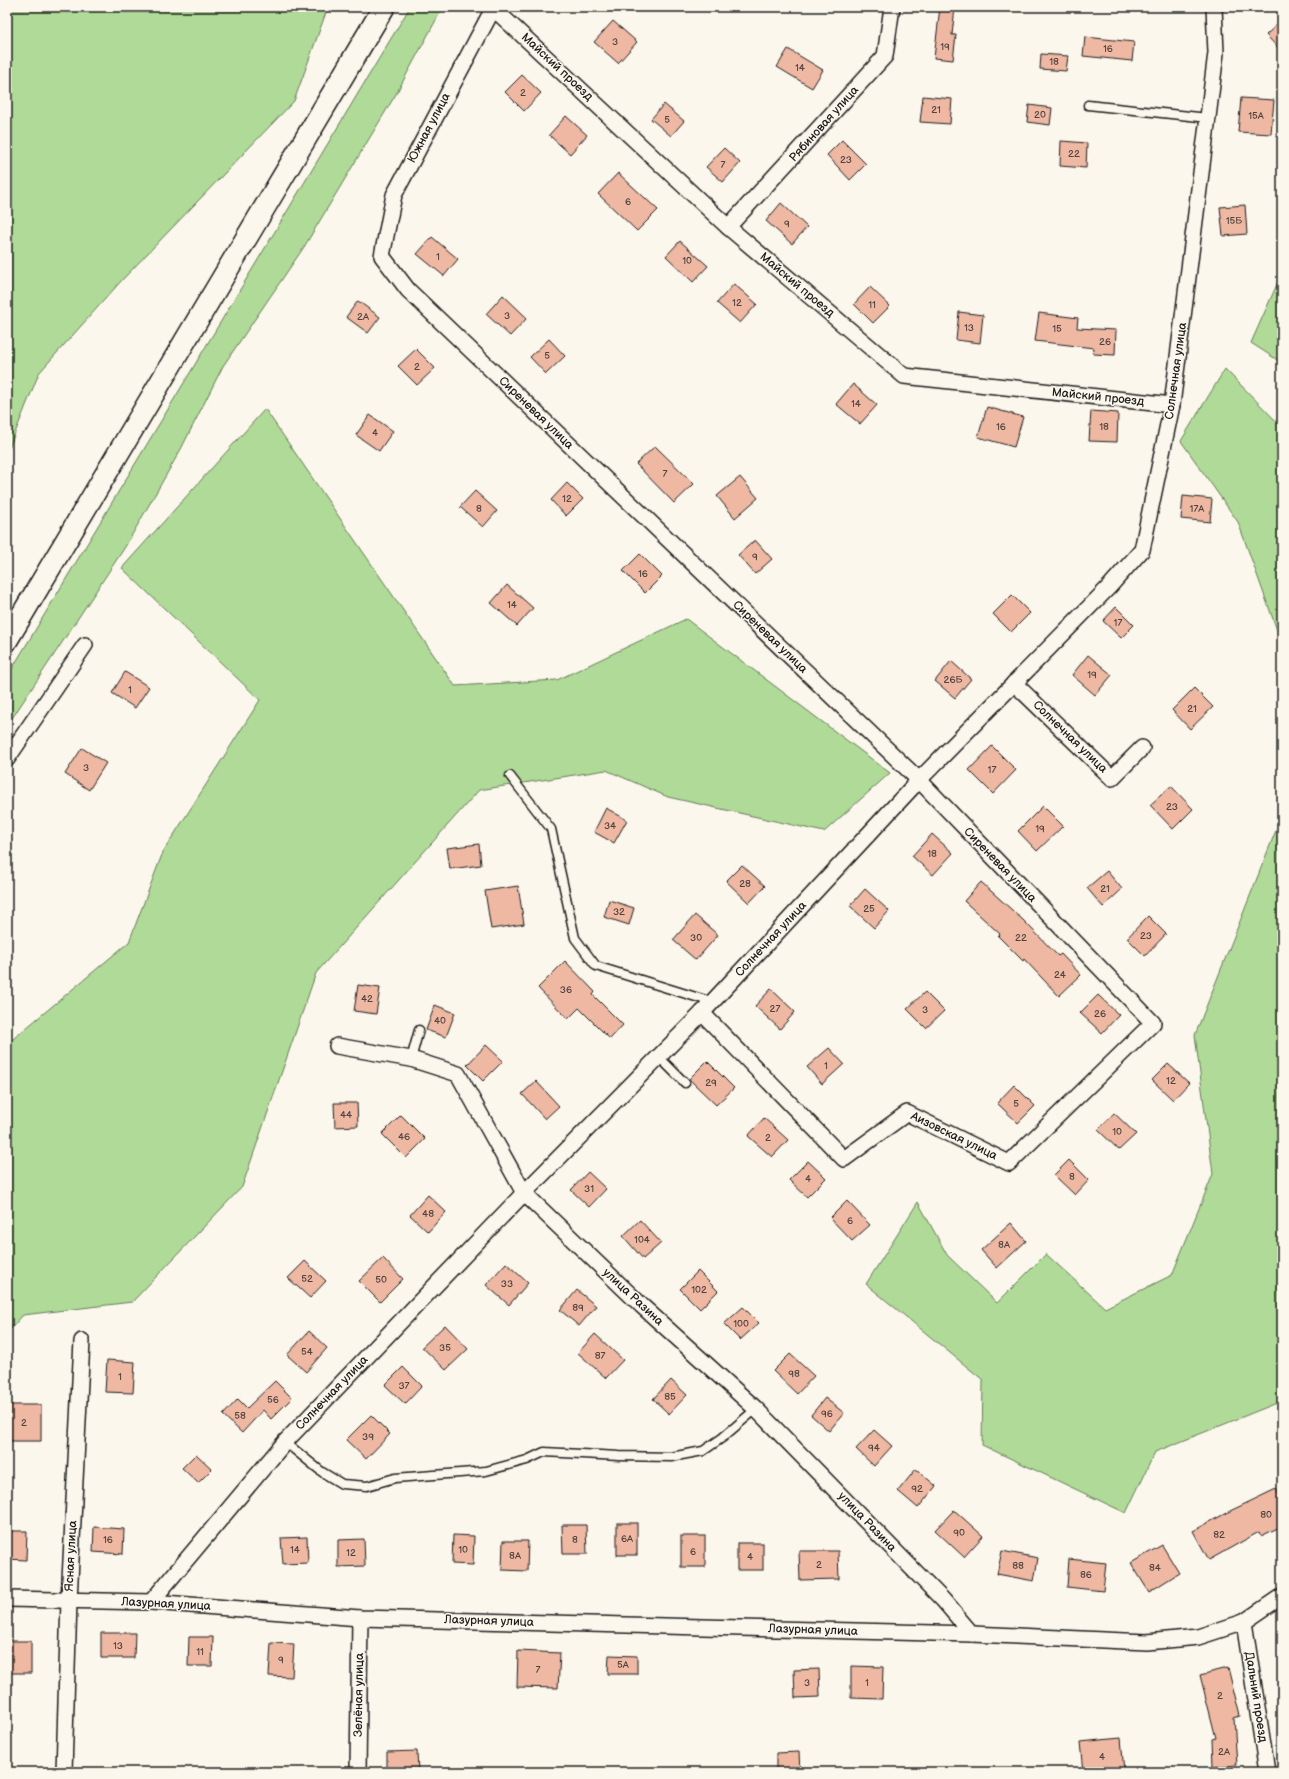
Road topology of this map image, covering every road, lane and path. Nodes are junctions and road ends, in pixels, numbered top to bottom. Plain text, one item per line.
1 (384, 7) edge
2 (892, 7) edge
3 (1214, 7) edge
4 (494, 8) edge
5 (1088, 105) dead end
6 (1208, 118) junction
7 (728, 227) junction
8 (382, 256) joint
9 (1172, 405) junction
10 (7, 640) edge
11 (85, 645) dead end
12 (1014, 683) junction
13 (1142, 748) dead end
14 (7, 759) edge
15 (510, 776) dead end
16 (919, 780) junction
17 (712, 1002) junction
18 (702, 1014) junction
19 (1153, 1023) joint
20 (419, 1030) dead end
21 (337, 1046) dead end
22 (659, 1057) junction
23 (411, 1060) junction
24 (685, 1083) dead end
25 (524, 1193) junction
26 (82, 1341) dead end
27 (756, 1409) junction
28 (286, 1442) junction
29 (1282, 1596) edge
30 (7, 1599) edge
31 (69, 1600) junction
32 (151, 1602) junction
33 (360, 1618) junction
34 (1244, 1622) junction
35 (972, 1634) junction
36 (64, 1772) edge
37 (358, 1772) edge
38 (1267, 1772) edge

1 - 10 street
2 - 7 street, Рябиновая улица
3 - 6 street, Солнечная улица
4 - 7 street, Майский проезд
4 - 8 street, Южная улица
5 - 6 lane
6 - 9 street, Солнечная улица
7 - 9 street, Майский проезд
8 - 16 street, Сиреневая улица
9 - 12 street, Солнечная улица
11 - 14 street
12 - 13 street, Солнечная улица
12 - 16 street, Солнечная улица
15 - 17 lane
16 - 17 street, Солнечная улица
16 - 19 street, Сиреневая улица
17 - 18 street, Солнечная улица
18 - 19 street, Аизовская улица
18 - 22 street, Солнечная улица
20 - 23 lane
21 - 23 street
22 - 24 lane
22 - 25 street, Солнечная улица
23 - 25 street
25 - 27 street, улица Разина
25 - 28 street, Солнечная улица
26 - 31 street, Ясная улица
27 - 28 lane
27 - 35 street, улица Разина
28 - 32 street, Солнечная улица
29 - 34 street
30 - 31 street, Лазурная улица
31 - 32 street, Лазурная улица
31 - 36 street, Ясная улица
32 - 33 street, Лазурная улица
33 - 35 street, Лазурная улица
33 - 37 street, Зелёная улица
34 - 35 street
34 - 38 street, Дальний проезд

